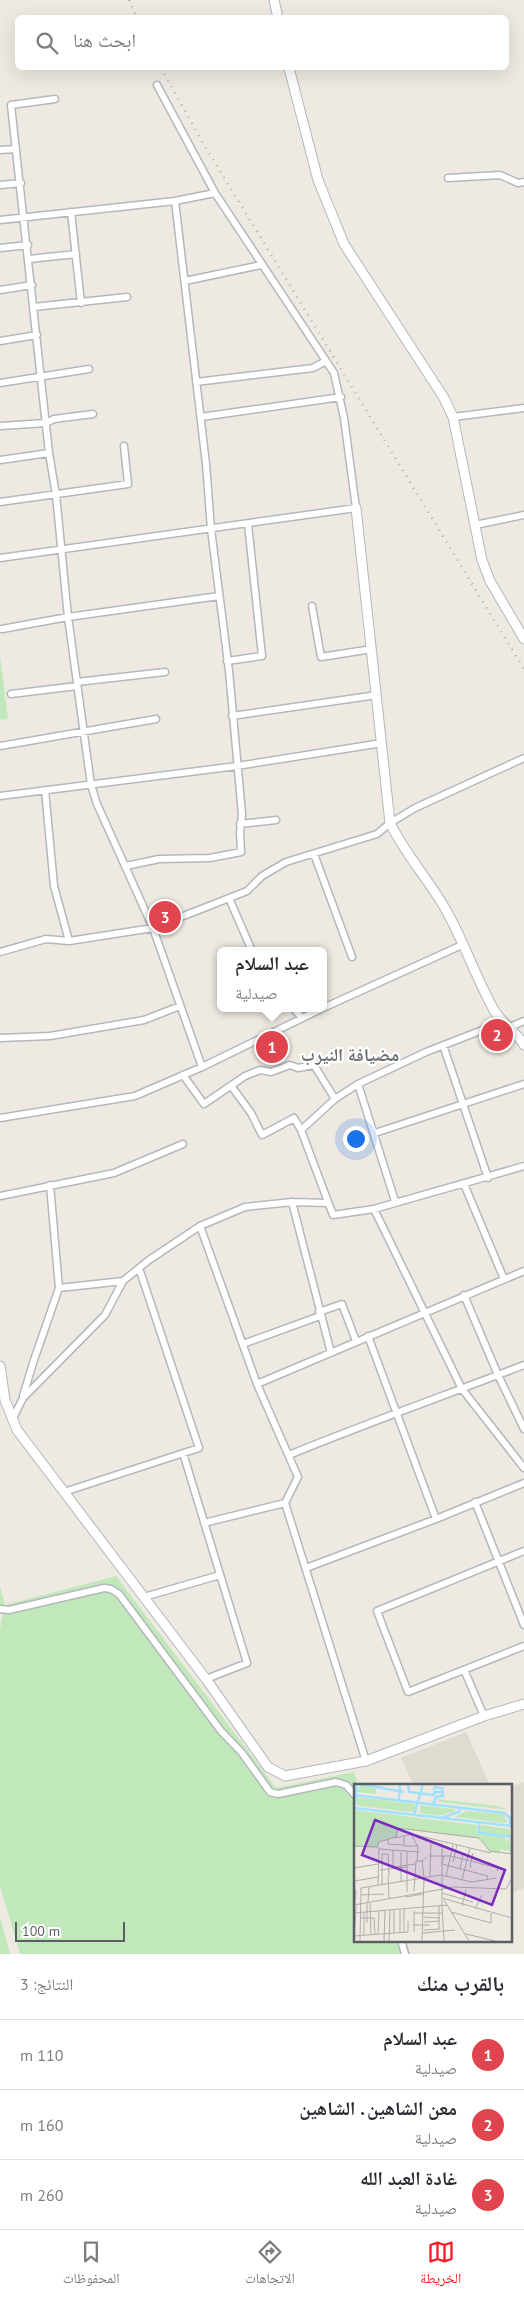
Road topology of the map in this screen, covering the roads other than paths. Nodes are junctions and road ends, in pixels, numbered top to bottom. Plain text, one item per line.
1 (274, 0) edge
2 (277, 15) edge
3 (290, 70) edge
4 (157, 85) dead end
5 (55, 99) dead end
6 (16, 149) junction
7 (0, 150) edge
8 (448, 178) dead end
9 (524, 182) edge
10 (21, 183) junction
11 (0, 185) edge
12 (215, 194) junction
13 (175, 201) junction
14 (71, 212) junction
15 (25, 217) junction
16 (0, 220) edge
17 (28, 246) junction
18 (0, 248) edge
19 (76, 254) junction
20 (29, 259) junction
21 (261, 265) junction
22 (185, 281) junction
23 (32, 285) junction
24 (0, 290) edge
25 (127, 297) dead end
26 (81, 303) junction
27 (34, 307) junction
28 (37, 335) junction
29 (0, 341) edge
30 (326, 361) junction
31 (88, 370) dead end
32 (41, 375) junction
33 (196, 382) junction
34 (0, 383) edge
35 (340, 397) junction
36 (524, 408) edge
37 (93, 414) dead end
38 (200, 417) junction
39 (453, 417) junction
40 (46, 423) junction
41 (0, 426) edge
42 (124, 446) dead end
43 (49, 453) junction
44 (0, 460) edge
45 (56, 495) junction
46 (0, 502) edge
47 (356, 508) junction
48 (524, 515) edge
49 (248, 524) junction
50 (474, 525) junction
51 (211, 529) junction
52 (62, 548) junction
53 (0, 558) edge
54 (219, 596) junction
55 (312, 606) dead end
56 (68, 617) junction
57 (2, 629) dead end
58 (524, 639) edge
59 (372, 649) junction
60 (227, 661) junction
61 (165, 672) dead end
62 (77, 684) junction
63 (11, 694) dead end
64 (377, 695) junction
65 (232, 716) junction
66 (156, 719) dead end
67 (84, 731) junction
68 (382, 743) junction
69 (0, 746) edge
70 (524, 758) edge
71 (237, 766) junction
72 (91, 785) junction
73 (45, 790) junction
74 (0, 796) edge
75 (276, 820) dead end
76 (390, 822) junction
77 (240, 824) junction
78 (314, 854) junction
79 (126, 866) junction
80 (229, 898) junction
81 (153, 928) junction
82 (69, 941) junction
83 (462, 945) junction
84 (250, 947) edge
85 (0, 952) edge
86 (352, 956) dead end
87 (180, 1006) junction
88 (327, 1006) edge
89 (297, 1012) edge
90 (315, 1012) edge
91 (302, 1018) junction
92 (524, 1021) edge
93 (507, 1024) junction
94 (0, 1038) edge
95 (443, 1044) junction
96 (524, 1045) edge
97 (202, 1067) junction
98 (184, 1075) junction
99 (358, 1084) junction
100 (524, 1084) edge
101 (232, 1087) junction
102 (335, 1098) junction
103 (464, 1105) junction
104 (0, 1118) edge
105 (301, 1130) junction
106 (375, 1133) junction
107 (183, 1144) dead end
108 (524, 1166) edge
109 (488, 1178) junction
110 (464, 1184) junction
111 (50, 1185) junction
112 (0, 1196) edge
113 (395, 1201) junction
114 (292, 1202) junction
115 (328, 1203) junction
116 (374, 1209) junction
117 (200, 1226) junction
118 (139, 1268) junction
119 (524, 1271) edge
120 (504, 1279) junction
121 (123, 1280) junction
122 (59, 1288) junction
123 (464, 1295) junction
124 (424, 1312) junction
125 (320, 1314) junction
126 (368, 1336) junction
127 (356, 1341) junction
128 (243, 1344) junction
129 (331, 1353) junction
130 (524, 1364) edge
131 (0, 1366) edge
132 (498, 1375) junction
133 (257, 1384) junction
134 (462, 1390) junction
135 (23, 1398) junction
136 (395, 1412) junction
137 (12, 1420) junction
138 (524, 1429) edge
139 (183, 1453) junction
140 (288, 1454) junction
141 (524, 1468) edge
142 (524, 1483) edge
143 (64, 1492) junction
144 (475, 1502) junction
145 (285, 1503) junction
146 (436, 1519) junction
147 (204, 1523) junction
148 (524, 1551) edge
149 (499, 1561) junction
150 (306, 1568) junction
151 (220, 1576) junction
152 (144, 1597) junction
153 (0, 1609) edge
154 (524, 1625) edge
155 (524, 1646) edge
156 (464, 1672) junction
157 (206, 1679) junction
158 (524, 1704) edge
159 (484, 1716) junction
160 (366, 1761) junction
161 (354, 1794) edge

1 - 2 street
3 - 39 street
4 - 12 street
5 - 6 street
6 - 7 street
6 - 10 street
8 - 9 street
10 - 11 street
10 - 15 street
12 - 13 street
12 - 21 street
13 - 14 street
13 - 22 street
14 - 15 street
14 - 19 street
15 - 16 street
15 - 17 street
17 - 18 street
17 - 20 street
19 - 20 street
19 - 26 street
20 - 23 street
21 - 22 street
21 - 30 street
22 - 33 street
23 - 24 street
23 - 27 street
25 - 26 street
26 - 27 street
27 - 28 street
28 - 29 street
28 - 32 street
30 - 33 street
30 - 35 street
31 - 32 street
32 - 34 street
32 - 40 street
33 - 38 street
35 - 38 street
35 - 47 street
36 - 39 street
37 - 40 street
38 - 51 street
39 - 50 street
40 - 41 street
40 - 43 street
42 - 45 street
43 - 44 street
43 - 45 street
45 - 46 street
45 - 52 street
47 - 49 street
47 - 59 street
48 - 50 street
49 - 51 street
49 - 60 street
50 - 58 street
51 - 52 street
51 - 54 street
52 - 53 street
52 - 56 street
54 - 56 street
54 - 60 street
55 - 59 street
56 - 57 street
56 - 62 street
59 - 64 street
60 - 65 street
61 - 62 street
62 - 63 street
62 - 67 street
64 - 65 street
64 - 68 street
65 - 71 street
66 - 67 street
67 - 69 street
67 - 72 street
68 - 71 street
68 - 76 street
70 - 76 street
71 - 72 street
71 - 77 street
72 - 73 street
72 - 79 street
73 - 74 street
73 - 82 street
75 - 77 street
76 - 78 street
76 - 83 street
77 - 79 street
78 - 80 street
78 - 86 street
79 - 81 street
80 - 81 street
80 - 84 street
81 - 82 street
81 - 87 street
82 - 85 street
83 - 88 street
83 - 93 street
87 - 94 street
87 - 97 street
89 - 91 street
90 - 91 street
91 - 97 street
92 - 93 street
93 - 95 street
93 - 96 street
95 - 99 street
95 - 103 street
97 - 98 street
98 - 101 street
98 - 104 street
99 - 102 street
99 - 106 street
100 - 103 street
101 - 102 street
101 - 105 street
102 - 105 street
103 - 106 street
103 - 109 street
105 - 115 street
106 - 113 street
107 - 111 street
108 - 109 street
109 - 110 street
110 - 113 street
110 - 120 street
111 - 112 street
111 - 122 street
113 - 116 street
114 - 115 street
114 - 117 street
114 - 125 street
115 - 116 street
116 - 124 street
117 - 118 street
117 - 128 street
118 - 121 street
118 - 139 street
119 - 120 street
120 - 123 street
121 - 122 street
121 - 135 street
122 - 135 street
123 - 124 street
123 - 132 street
124 - 126 street
124 - 134 street
125 - 127 street
125 - 128 street
125 - 129 street
126 - 127 street
126 - 136 street
127 - 129 street
128 - 133 street
129 - 133 street
130 - 132 street
131 - 137 street
132 - 134 street
132 - 138 street
133 - 140 street
134 - 136 street
134 - 141 street
135 - 137 street
136 - 140 street
136 - 146 street
137 - 143 street
139 - 143 street
139 - 147 street
140 - 145 street
142 - 144 street
143 - 152 street
144 - 146 street
144 - 149 street
145 - 147 street
145 - 150 street
146 - 150 street
147 - 151 street
148 - 149 street
149 - 154 street
149 - 156 street
150 - 160 street
151 - 152 street
151 - 157 street
152 - 157 street
153 - 161 street
155 - 156 street
156 - 159 street
157 - 160 street
158 - 159 street
159 - 160 street

